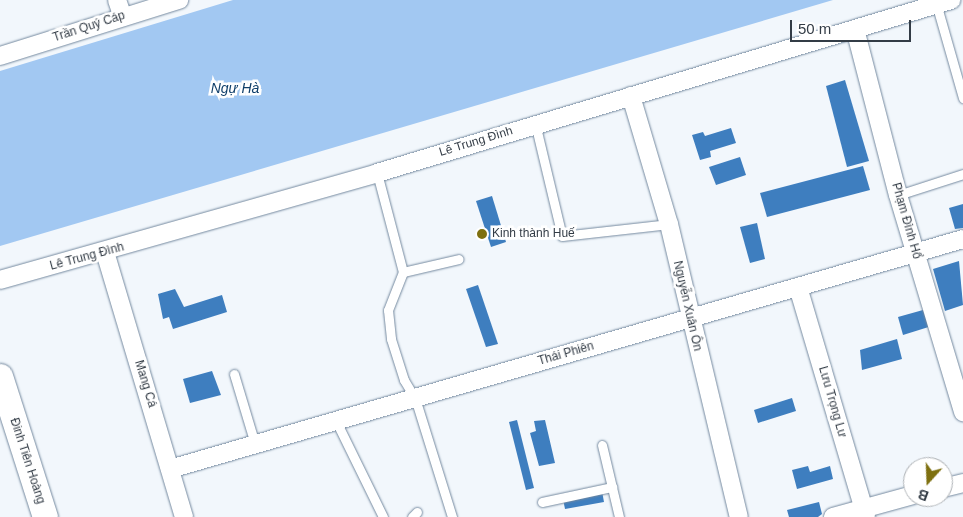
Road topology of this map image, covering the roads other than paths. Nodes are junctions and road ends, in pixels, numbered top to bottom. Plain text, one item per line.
1 (179, 0) edge
2 (943, 2) edge
3 (120, 8) edge
4 (855, 29) junction
5 (0, 56) edge
6 (631, 96) junction
7 (963, 98) edge
8 (535, 124) junction
9 (378, 173) junction
10 (963, 174) edge
11 (898, 195) junction
12 (669, 224) junction
13 (963, 239) edge
14 (105, 252) junction
15 (915, 253) junction
16 (459, 258) dead end
17 (403, 272) junction
18 (0, 280) edge
19 (798, 287) junction
20 (689, 318) junction
21 (234, 374) dead end
22 (0, 376) edge
23 (415, 398) junction
24 (963, 412) edge
25 (336, 420) junction
26 (255, 444) junction
27 (602, 446) dead end
28 (170, 469) junction
29 (612, 487) junction
30 (903, 498) edge
31 (542, 502) dead end
32 (864, 512) edge
33 (45, 517) edge
34 (184, 517) edge
35 (383, 517) edge
36 (452, 517) edge
37 (619, 517) edge
38 (739, 517) edge
39 (833, 517) edge

1 - 3 street, Trần Quý Cáp
2 - 4 street, Lê Trung Đình
2 - 7 lane
3 - 5 street, Trần Quý Cáp
4 - 6 street, Lê Trung Đình
4 - 11 street, Phạm Đình Hổ
6 - 8 street, Lê Trung Đình
6 - 12 street, Nguyễn Xuân Ôn
8 - 9 street, Lê Trung Đình
8 - 12 lane
9 - 14 street, Lê Trung Đình
9 - 17 lane
10 - 11 lane
11 - 15 street, Phạm Đình Hổ
12 - 20 street, Nguyễn Xuân Ôn
13 - 15 street, Thái Phiên
14 - 18 street, Lê Trung Đình
14 - 28 street, Mang Cá
15 - 19 street, Thái Phiên
15 - 24 street, Phạm Đình Hổ
16 - 17 lane
17 - 23 lane
19 - 20 street, Thái Phiên
19 - 32 street, Lưu Trọng Lư
20 - 23 street, Thái Phiên
20 - 38 street, Nguyễn Xuân Ôn
21 - 26 lane
22 - 33 main road, Đinh Tiên Hoàng
23 - 25 street, Thái Phiên
23 - 36 lane
25 - 26 street, Thái Phiên
25 - 35 lane
26 - 28 street, Thái Phiên
27 - 29 lane
28 - 34 street, Mang Cá
29 - 31 lane
29 - 37 lane
30 - 32 street
32 - 39 street

